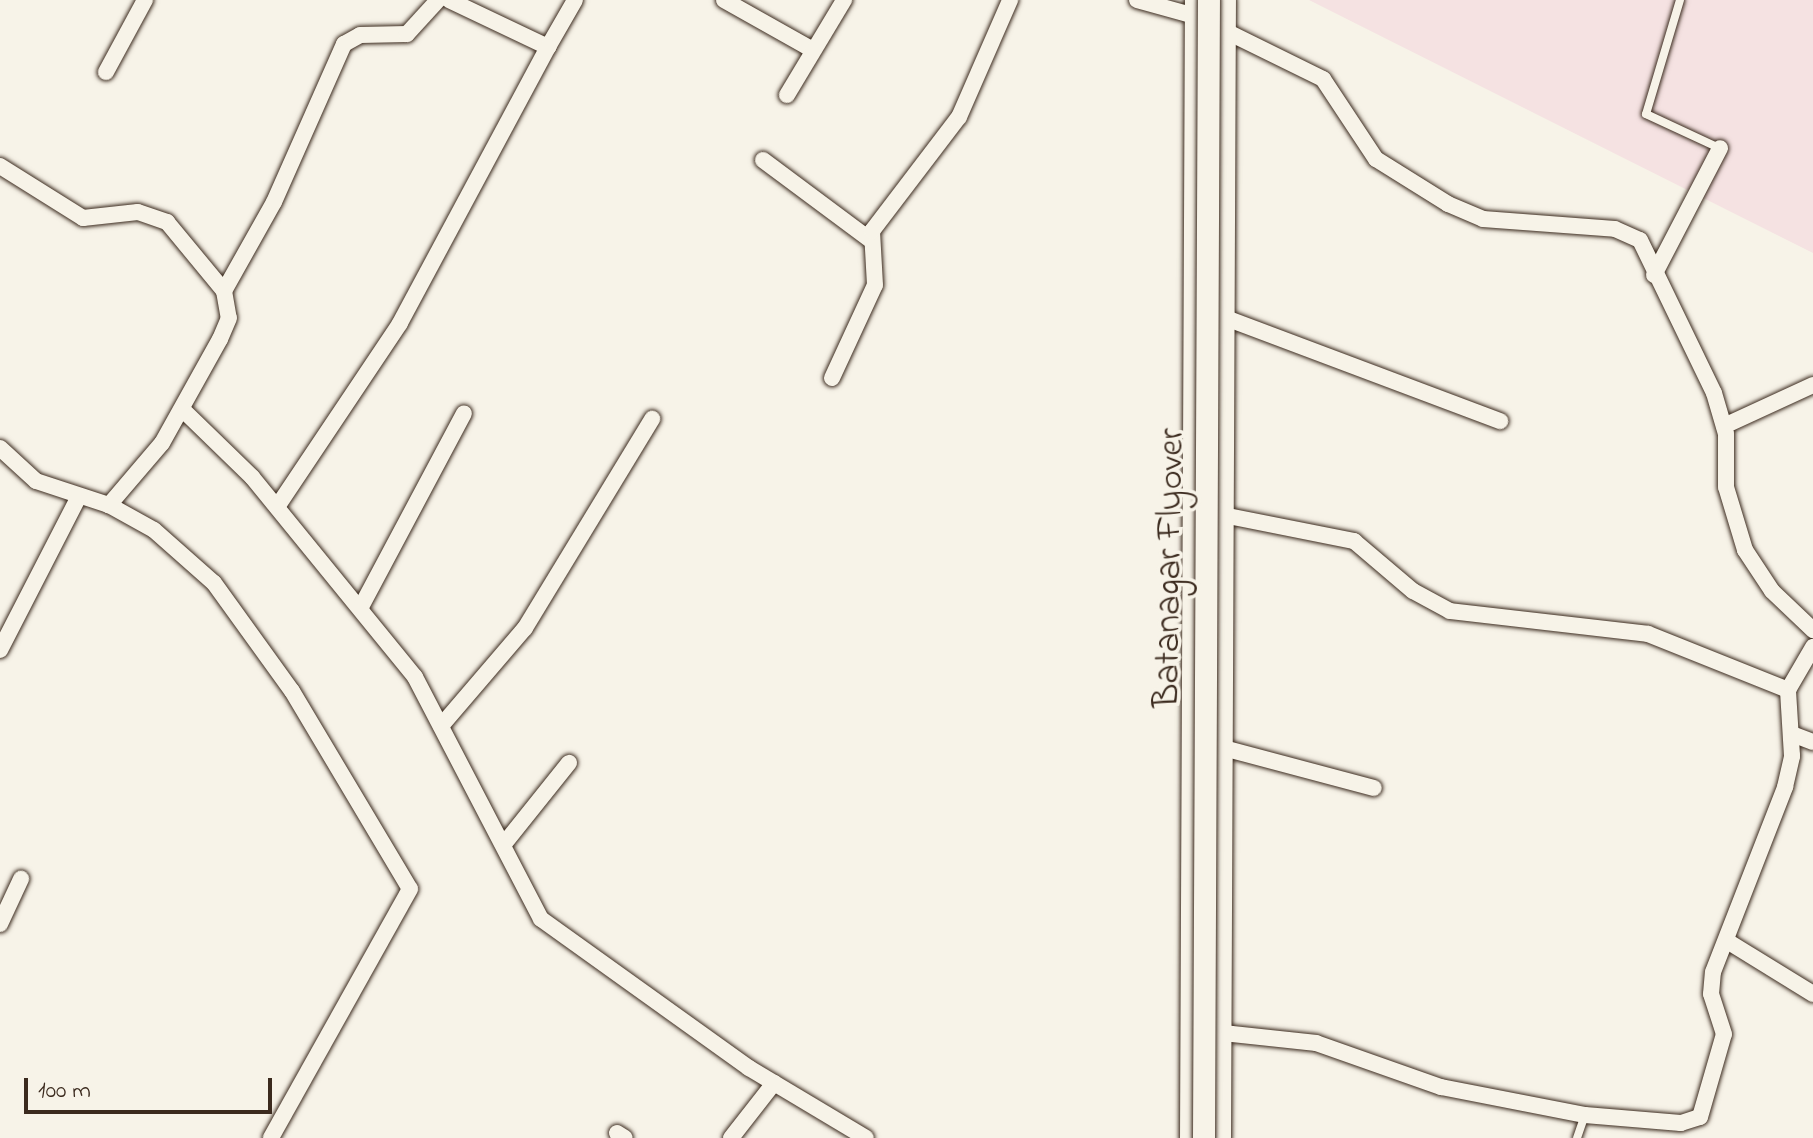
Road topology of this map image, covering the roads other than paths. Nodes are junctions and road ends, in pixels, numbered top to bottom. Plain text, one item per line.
1 (145, 0) edge
2 (438, 0) edge
3 (449, 0) edge
4 (575, 0) edge
5 (724, 0) edge
6 (844, 0) edge
7 (1010, 0) edge
8 (1137, 0) edge
9 (1226, 0) edge
10 (1680, 0) edge
11 (1199, 5) edge
12 (1226, 30) junction
13 (548, 47) junction
14 (813, 50) junction
15 (106, 72) dead end
16 (787, 95) dead end
17 (1720, 148) joint
18 (763, 160) dead end
19 (0, 166) edge
20 (869, 239) junction
21 (1654, 275) junction
22 (224, 291) junction
23 (1226, 318) junction
24 (832, 378) dead end
25 (1813, 385) edge
26 (182, 409) junction
27 (464, 413) dead end
28 (652, 419) dead end
29 (1500, 421) dead end
30 (1724, 426) junction
31 (0, 448) edge
32 (79, 496) junction
33 (109, 505) junction
34 (277, 507) junction
35 (1223, 515) junction
36 (362, 605) junction
37 (1813, 630) edge
38 (1813, 647) edge
39 (0, 650) edge
40 (1788, 690) junction
41 (441, 726) junction
42 (1792, 734) junction
43 (1813, 742) edge
44 (1220, 747) junction
45 (569, 763) dead end
46 (1374, 788) dead end
47 (504, 844) junction
48 (21, 879) dead end
49 (0, 924) edge
50 (1727, 941) junction
51 (1813, 994) edge
52 (1223, 1033) junction
53 (774, 1083) junction
54 (1585, 1115) junction
55 (271, 1138) edge
56 (731, 1138) edge
57 (866, 1138) edge
58 (1190, 1138) edge
59 (1204, 1138) edge
60 (1221, 1138) edge
61 (1577, 1138) edge

1 - 15 street
2 - 22 street
3 - 13 street
4 - 13 street
5 - 14 street
6 - 14 street
7 - 20 street
8 - 11 street
9 - 12 street
10 - 17 lane
11 - 12 street
11 - 58 street
11 - 59 main road, Batanagar Flyover, bridge
12 - 21 street
12 - 23 street
13 - 34 street
14 - 16 street
17 - 21 street
18 - 20 street
19 - 22 street
20 - 24 street
21 - 30 street
22 - 26 street
23 - 29 street
23 - 35 street
25 - 30 street
26 - 33 street
26 - 34 street
27 - 36 street
28 - 41 street
30 - 37 street
31 - 32 street
32 - 33 street
32 - 39 street
33 - 55 street
34 - 36 street
35 - 40 street
35 - 44 street
36 - 41 street
38 - 40 street
40 - 42 street
41 - 47 street
42 - 43 street
42 - 50 street
44 - 46 street
44 - 52 street
45 - 47 street
47 - 53 street
48 - 49 street
50 - 51 street
50 - 54 street
52 - 54 street
52 - 60 street
53 - 56 street
53 - 57 street
54 - 61 lane

